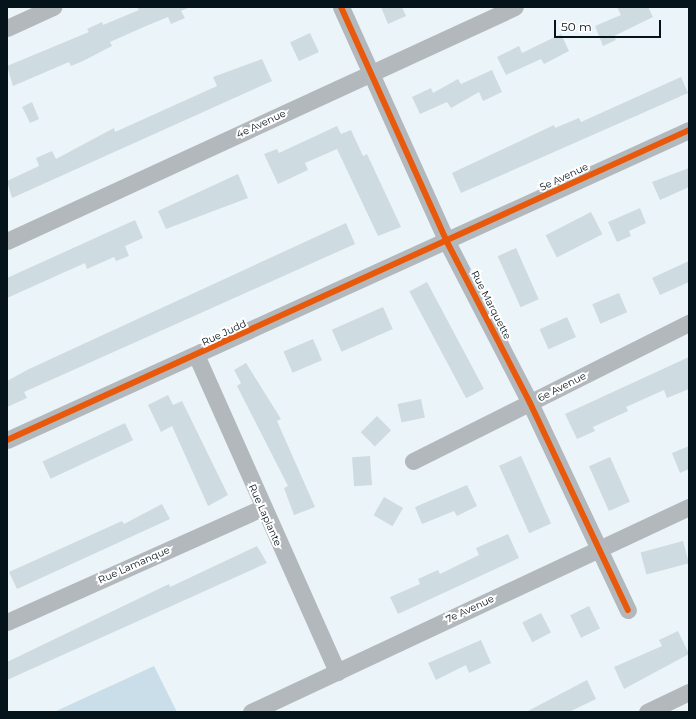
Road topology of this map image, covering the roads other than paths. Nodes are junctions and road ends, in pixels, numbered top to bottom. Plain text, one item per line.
1 (53, 7) edge
2 (341, 7) edge
3 (516, 7) edge
4 (7, 28) edge
5 (371, 73) junction
6 (689, 130) edge
7 (7, 241) edge
8 (447, 242) junction
9 (689, 323) edge
10 (197, 357) junction
11 (530, 403) junction
12 (7, 440) edge
13 (413, 461) dead end
14 (689, 507) edge
15 (262, 508) junction
16 (599, 549) junction
17 (628, 610) dead end
18 (7, 622) edge
19 (336, 672) junction
20 (689, 692) edge
21 (667, 708) edge
22 (251, 712) edge
23 (647, 712) edge

1 - 4 street
2 - 5 street, Rue Marquette
3 - 5 street, 4e Avenue
5 - 7 street, 4e Avenue
5 - 8 street, Rue Marquette
6 - 8 street, 5e Avenue
8 - 10 street, Rue Judd
8 - 11 street, Rue Marquette
9 - 11 street, 6e Avenue
10 - 12 street, Rue Judd
10 - 15 street, Rue Laplante
11 - 13 street, 6e Avenue
11 - 16 street, Rue Marquette
14 - 16 street, 7e Avenue
15 - 18 street, Rue Lamanque
15 - 19 street, Rue Laplante
16 - 17 street, Rue Marquette
16 - 19 street, 7e Avenue
19 - 22 street, 7e Avenue
20 - 21 street
21 - 23 street

